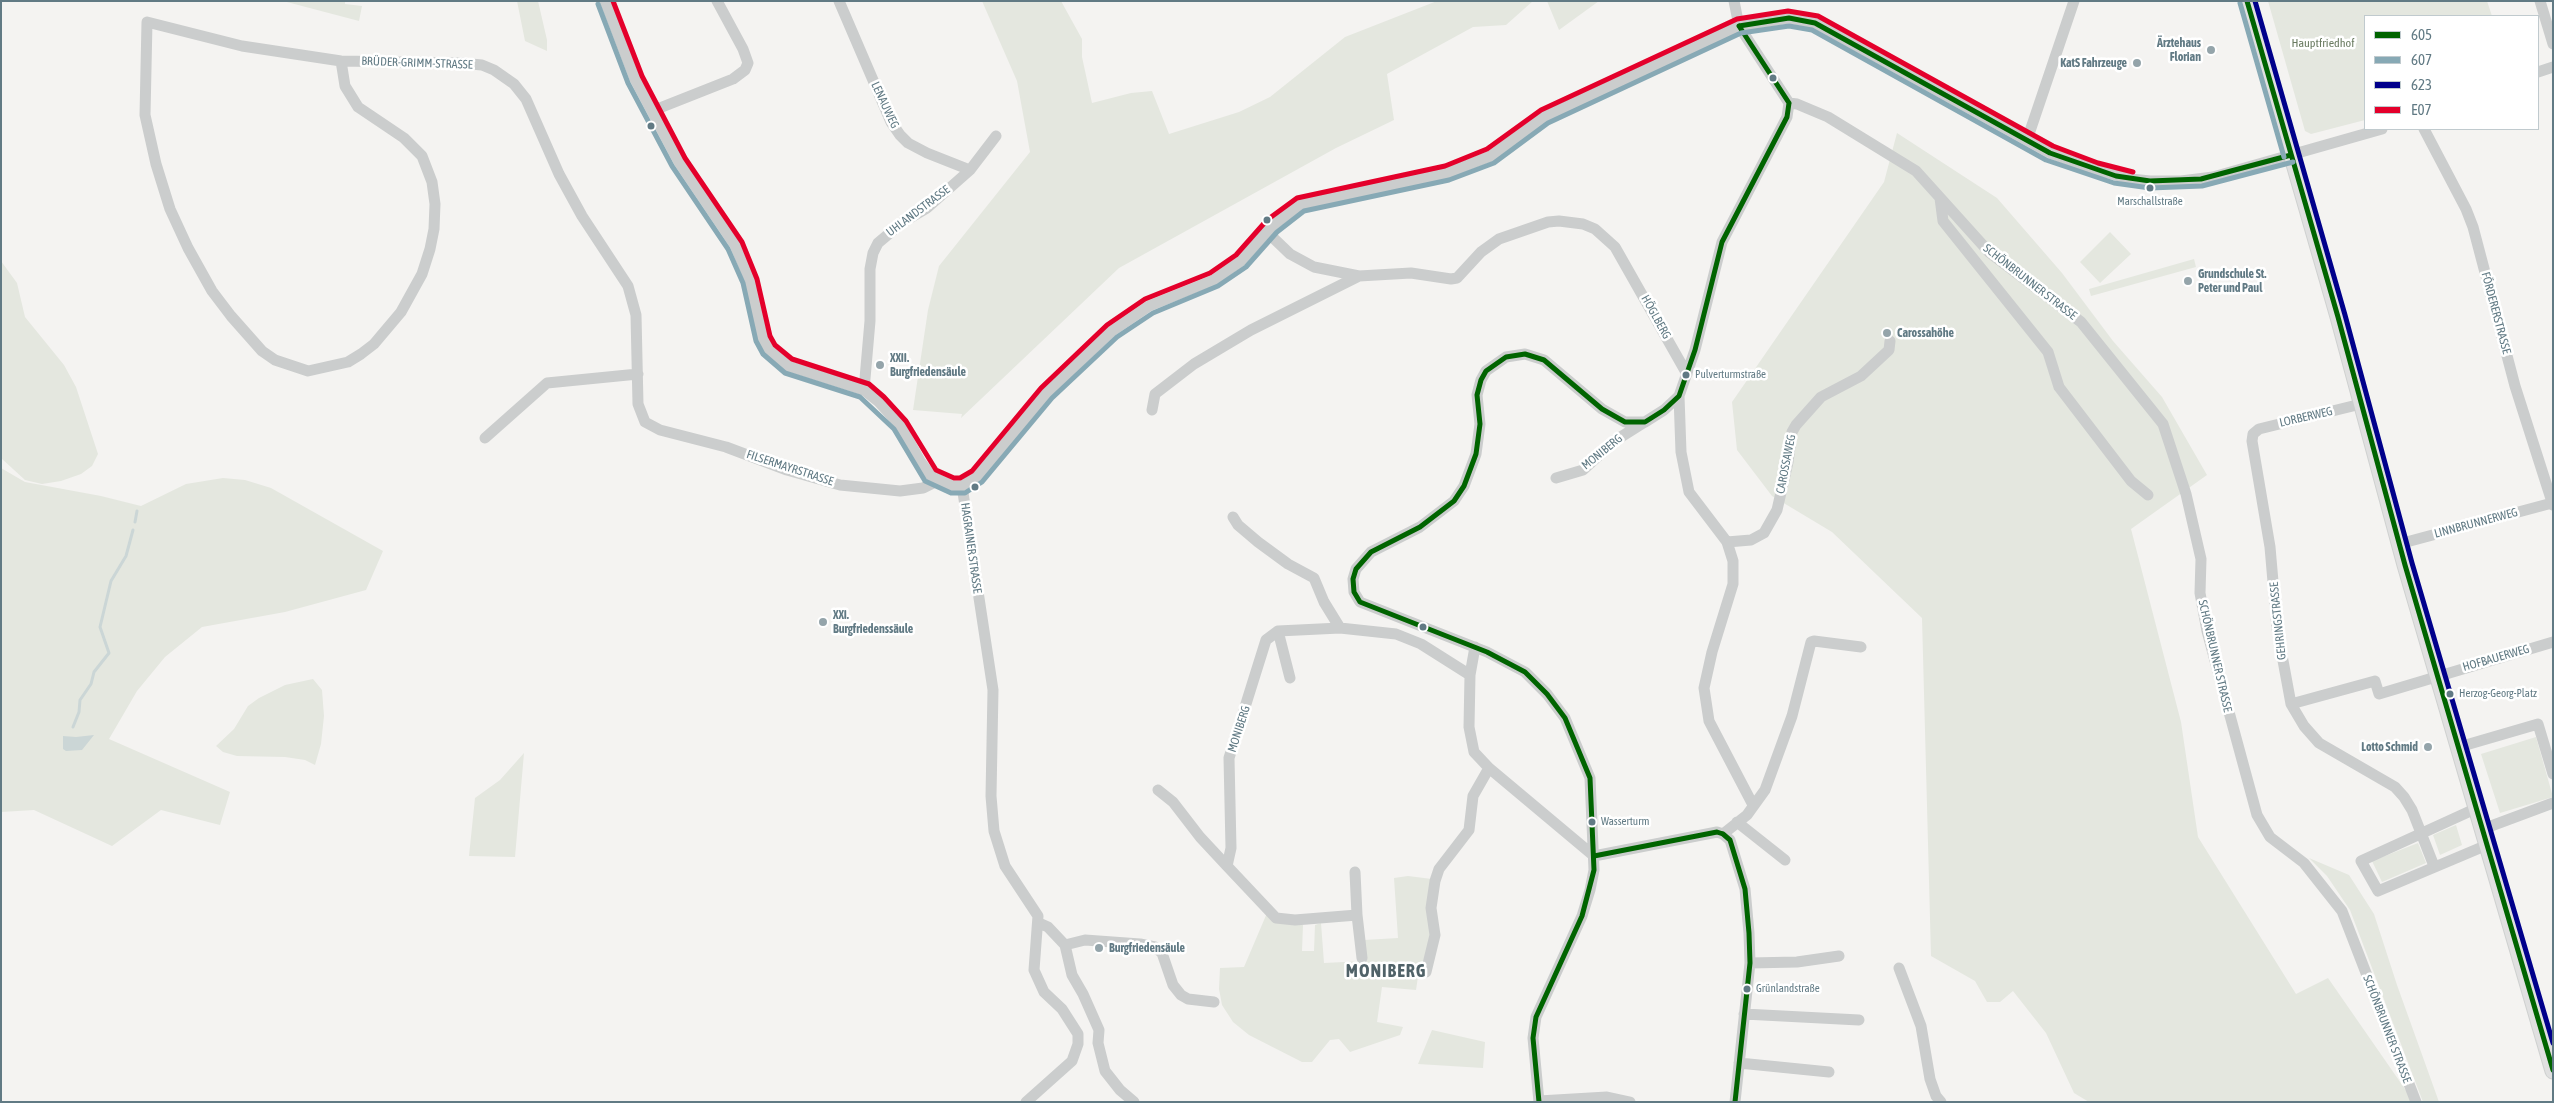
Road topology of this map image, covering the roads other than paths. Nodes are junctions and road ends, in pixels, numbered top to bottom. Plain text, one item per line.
1 (605, 1) edge
2 (717, 1) edge
3 (839, 1) edge
4 (1734, 1) edge
5 (2074, 1) edge
6 (2247, 1) edge
7 (2540, 1) edge
8 (1739, 26) junction
9 (2553, 44) edge
10 (341, 61) junction
11 (2553, 67) edge
12 (2539, 72) edge
13 (1789, 103) junction
14 (652, 111) junction
15 (2378, 130) edge
16 (2425, 130) edge
17 (996, 136) dead end
18 (2026, 140) junction
19 (2291, 155) junction
20 (970, 170) junction
21 (1940, 198) junction
22 (1266, 231) junction
23 (1359, 276) junction
24 (1890, 341) dead end
25 (638, 374) junction
26 (1687, 374) junction
27 (864, 390) junction
28 (1679, 396) junction
29 (2361, 404) junction
30 (1152, 410) dead end
31 (645, 422) joint
32 (1645, 422) junction
33 (2253, 434) joint
34 (484, 438) dead end
35 (1556, 478) dead end
36 (937, 480) junction
37 (962, 486) junction
38 (2148, 496) dead end
39 (2552, 504) edge
40 (1233, 517) dead end
41 (1728, 542) junction
42 (2399, 544) junction
43 (1340, 628) junction
44 (1278, 631) junction
45 (2553, 642) edge
46 (1861, 647) dead end
47 (1475, 648) junction
48 (1470, 675) junction
49 (2439, 675) junction
50 (1290, 678) dead end
51 (2291, 704) junction
52 (2459, 747) junction
53 (1489, 768) junction
54 (2553, 774) edge
55 (1158, 790) dead end
56 (2553, 803) edge
57 (1754, 805) junction
58 (2477, 808) junction
59 (1737, 822) junction
60 (2483, 829) junction
61 (2420, 833) junction
62 (1724, 834) junction
63 (2487, 845) junction
64 (1594, 856) junction
65 (1785, 860) dead end
66 (1227, 866) junction
67 (2434, 866) junction
68 (1355, 872) dead end
69 (1357, 915) junction
70 (1038, 923) junction
71 (1065, 945) junction
72 (1839, 956) dead end
73 (1362, 958) dead end
74 (1750, 963) junction
75 (1899, 968) dead end
76 (1426, 972) dead end
77 (1214, 1002) dead end
78 (1744, 1014) junction
79 (1859, 1020) dead end
80 (1739, 1063) junction
81 (1829, 1072) dead end
82 (2553, 1072) edge
83 (1539, 1101) edge
84 (1026, 1102) edge
85 (1134, 1102) edge
86 (1630, 1102) edge
87 (1735, 1102) edge
88 (1941, 1102) edge
89 (2416, 1102) edge

1 - 14 street
2 - 14 street
3 - 20 street, LENAUWEG
4 - 8 street
5 - 18 street
6 - 19 main road
7 - 9 street
8 - 13 street
8 - 18 street
8 - 22 street, HAGRAINER STRASSE
10 - 10 street, BRÜDER-GRIMM-STRASSE
10 - 25 street, BRÜDER-GRIMM-STRASSE
11 - 12 street
13 - 21 street, SCHÖNBRUNNER STRASSE
13 - 26 street
14 - 27 street
15 - 19 street
16 - 39 street, FÖRDERERSTRASSE
17 - 20 street, UHLANDSTRASSE
18 - 19 street
19 - 29 main road
20 - 27 street, UHLANDSTRASSE
21 - 38 street, SCHÖNBRUNNER STRASSE
21 - 89 street, SCHÖNBRUNNER STRASSE
22 - 23 street, HÖGLBERG
22 - 37 street, HAGRAINER STRASSE
23 - 26 street, HÖGLBERG
23 - 30 street, HÖGLBERG
24 - 41 street, CAROSSAWEG
25 - 31 street, BRÜDER-GRIMM-STRASSE
25 - 34 street
26 - 28 street
27 - 36 street
28 - 32 street, MONIBERG
28 - 41 street
29 - 33 street, LORBERWEG
29 - 42 main road
31 - 36 street, FILSERMAYRSTRASSE
32 - 35 street, MONIBERG
32 - 47 street, MONIBERG
33 - 51 street, GEHRINGSTRASSE
36 - 37 street
37 - 70 street, HAGRAINER STRASSE
39 - 42 street, LINNBRUNNERWEG
40 - 43 street
41 - 57 street
42 - 49 main road
43 - 44 street
43 - 48 street
44 - 50 street
44 - 66 street, MONIBERG
45 - 49 street, HOFBAUERWEG
46 - 57 street
47 - 48 street
47 - 64 street, MONIBERG
48 - 53 street
49 - 51 street, HOFBAUERWEG
49 - 52 main road
51 - 61 street, GEHRINGSTRASSE
52 - 54 street
52 - 58 main road
53 - 64 street
53 - 76 street
55 - 66 street
56 - 60 street
57 - 59 street
58 - 60 main road
58 - 61 street
59 - 62 street
59 - 65 street
60 - 63 main road
61 - 67 street, GEHRINGSTRASSE
61 - 67 street
62 - 64 street
62 - 74 street
63 - 67 street
63 - 82 main road
64 - 83 street, MONIBERG
66 - 69 street
68 - 69 street
69 - 73 street
70 - 71 street
70 - 84 street, HAGRAINER STRASSE
71 - 77 street
71 - 85 street
72 - 74 street
74 - 78 street
75 - 88 street
78 - 79 street
78 - 80 street
80 - 81 street
80 - 87 street
83 - 86 street

